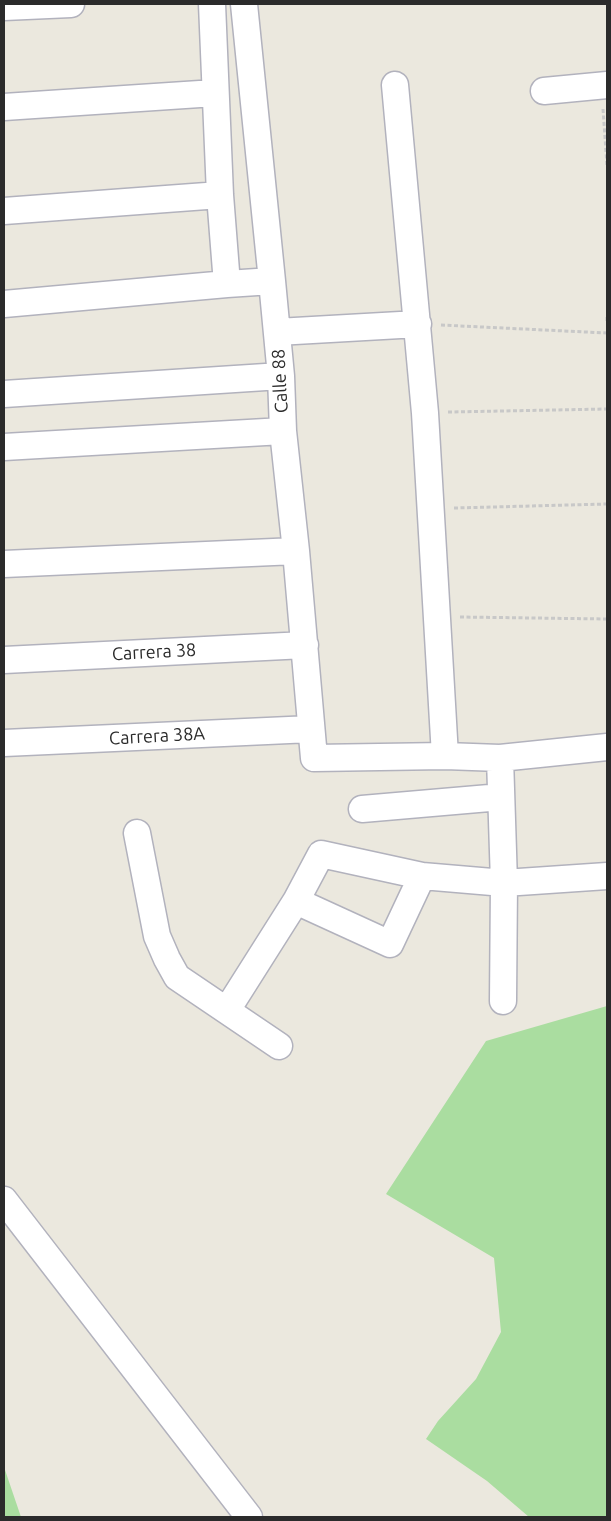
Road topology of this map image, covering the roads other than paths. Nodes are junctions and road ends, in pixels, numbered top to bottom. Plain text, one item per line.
1 (71, 4) edge
2 (212, 4) edge
3 (244, 4) edge
4 (4, 7) edge
5 (396, 85) dead end
6 (604, 85) edge
7 (544, 92) dead end
8 (215, 93) junction
9 (4, 108) edge
10 (220, 194) junction
11 (4, 212) edge
12 (272, 281) junction
13 (227, 284) junction
14 (4, 304) edge
15 (418, 324) junction
16 (277, 332) junction
17 (281, 376) junction
18 (4, 394) edge
19 (282, 431) junction
20 (4, 447) edge
21 (296, 551) junction
22 (4, 564) edge
23 (305, 645) junction
24 (4, 660) edge
25 (311, 729) junction
26 (4, 743) edge
27 (607, 747) edge
28 (445, 756) junction
29 (500, 758) junction
30 (501, 796) junction
31 (362, 809) dead end
32 (137, 833) dead end
33 (422, 876) junction
34 (607, 876) edge
35 (504, 883) junction
36 (296, 901) junction
37 (503, 1001) dead end
38 (227, 1010) junction
39 (279, 1046) dead end
40 (4, 1200) edge
41 (249, 1517) edge

1 - 4 street
2 - 8 street
3 - 12 street, Calle 88
5 - 15 street
6 - 7 street
8 - 9 street
8 - 10 street
10 - 11 street
10 - 13 street
12 - 13 street
12 - 16 street, Calle 88
13 - 14 street
15 - 16 street
15 - 28 street
16 - 17 street, Calle 88
17 - 18 street
17 - 19 street, Calle 88
19 - 20 street
19 - 21 street, Calle 88
21 - 22 street
21 - 23 street, Calle 88
23 - 24 street, Carrera 38
23 - 25 street, Calle 88
25 - 26 street, Carrera 38A
25 - 28 street, Calle 88
27 - 29 street
28 - 29 street
29 - 30 street
30 - 31 street
30 - 35 street
32 - 38 street
33 - 35 street
33 - 36 street
33 - 36 street
34 - 35 street
35 - 37 street
36 - 38 street
38 - 39 street
40 - 41 street

